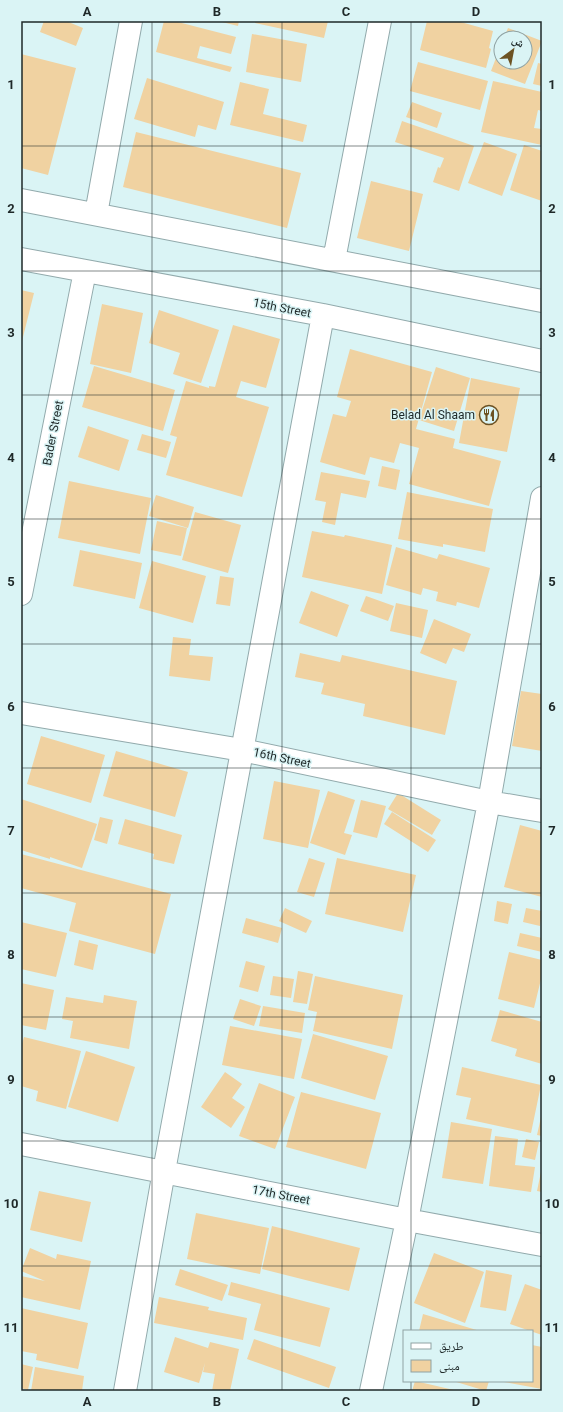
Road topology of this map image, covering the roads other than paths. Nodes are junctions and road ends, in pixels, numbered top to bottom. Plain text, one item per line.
1 (131, 21) edge
2 (380, 21) edge
3 (21, 200) edge
4 (96, 214) junction
5 (21, 259) edge
6 (334, 260) junction
7 (85, 271) junction
8 (542, 301) edge
9 (323, 315) junction
10 (542, 361) edge
11 (542, 498) edge
12 (21, 594) edge
13 (21, 713) edge
14 (242, 750) junction
15 (489, 802) junction
16 (542, 811) edge
17 (21, 1144) edge
18 (164, 1171) junction
19 (407, 1220) junction
20 (542, 1245) edge
21 (124, 1391) edge
22 (371, 1391) edge

1 - 4 street
2 - 6 street
3 - 4 street
4 - 6 street
5 - 7 street, 15th Street
6 - 8 street
7 - 9 street, 15th Street
7 - 12 street, Bader Street
9 - 10 street, 15th Street
9 - 14 street
11 - 15 street
13 - 14 street, 16th Street
14 - 15 street, 16th Street
14 - 18 street
15 - 16 street, 16th Street
15 - 19 street
17 - 18 street, 17th Street
18 - 19 street, 17th Street
18 - 21 street
19 - 20 street, 17th Street
19 - 22 street

